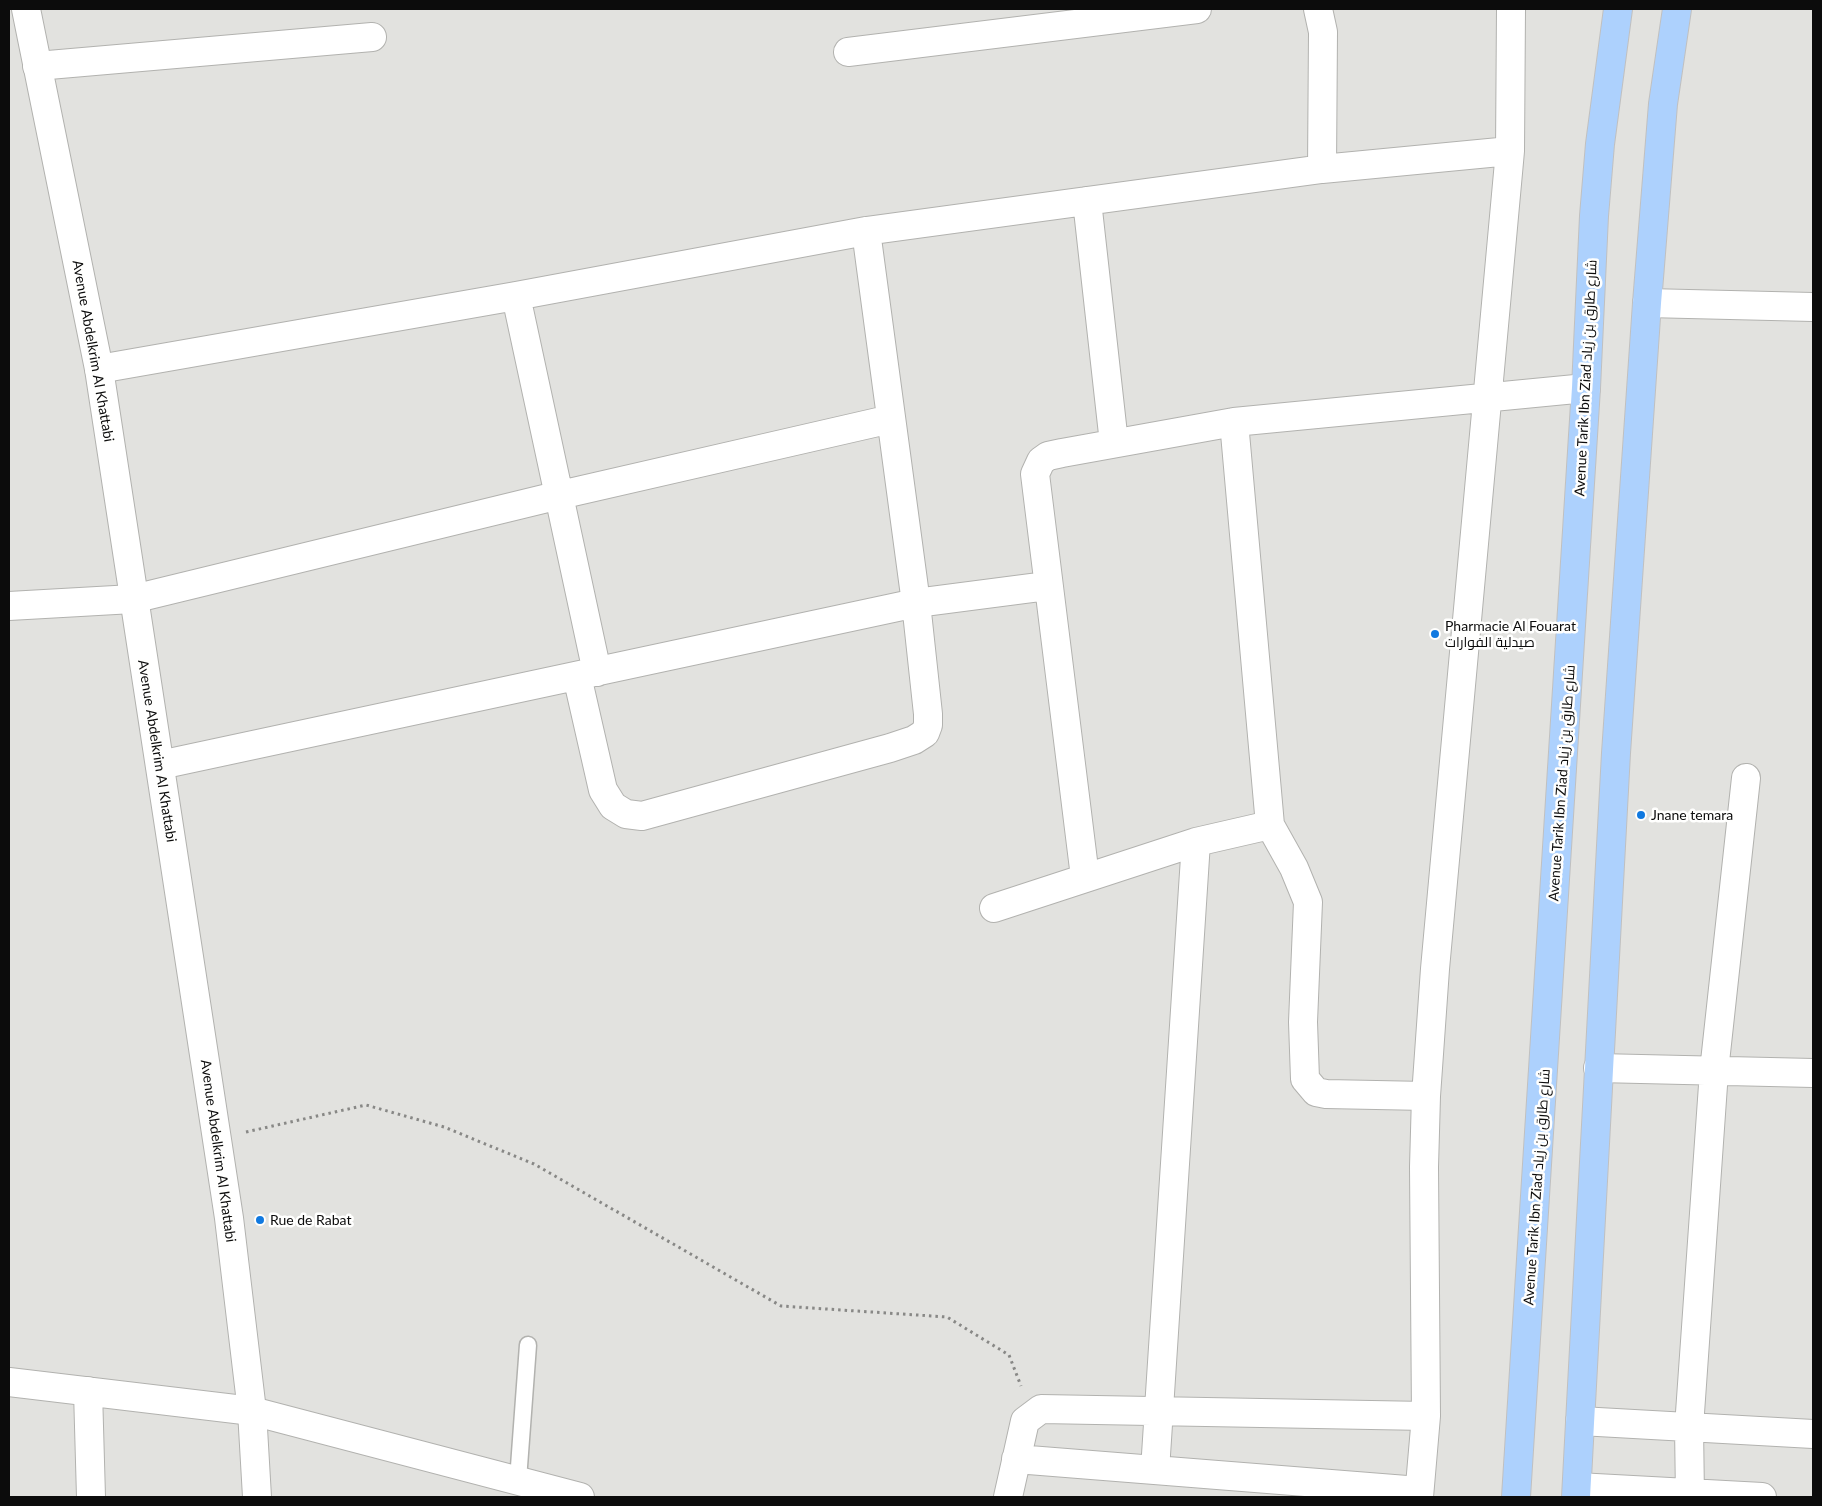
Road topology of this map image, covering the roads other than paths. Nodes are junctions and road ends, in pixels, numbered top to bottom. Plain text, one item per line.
1 (26, 9) edge
2 (1197, 9) edge
3 (1318, 9) edge
4 (1511, 9) edge
5 (1618, 9) edge
6 (1677, 9) edge
7 (372, 37) dead end
8 (848, 52) dead end
9 (37, 66) junction
10 (1510, 151) junction
11 (1322, 169) junction
12 (1087, 201) junction
13 (866, 231) junction
14 (516, 296) junction
15 (1647, 303) junction
16 (1813, 307) edge
17 (100, 369) junction
18 (1586, 388) junction
19 (1487, 397) junction
20 (892, 419) junction
21 (1234, 422) junction
22 (1114, 443) junction
23 (560, 495) junction
24 (1047, 586) junction
25 (133, 599) junction
26 (916, 603) junction
27 (9, 606) edge
28 (587, 674) junction
29 (160, 766) junction
30 (1746, 778) dead end
31 (1270, 825) junction
32 (1196, 842) junction
33 (1085, 877) junction
34 (994, 908) dead end
35 (1598, 1068) junction
36 (1714, 1071) junction
37 (1813, 1073) edge
38 (1426, 1096) junction
39 (528, 1345) dead end
40 (9, 1382) edge
41 (88, 1391) junction
42 (252, 1411) junction
43 (1159, 1411) junction
44 (1426, 1416) junction
45 (1580, 1421) junction
46 (1689, 1427) junction
47 (1813, 1434) edge
48 (1016, 1459) junction
49 (1155, 1470) junction
50 (518, 1480) junction
51 (1576, 1492) edge
52 (1419, 1494) edge
53 (1690, 1496) edge
54 (91, 1497) edge
55 (257, 1497) edge
56 (580, 1497) edge
57 (1008, 1497) edge
58 (1516, 1497) edge
59 (1762, 1497) edge

1 - 9 street, Avenue Abdelkrim Al Khattabi
2 - 8 street
3 - 11 street
4 - 10 street
5 - 18 main road, Avenue Tarik Ibn Ziad شارع طارق بن زياد
6 - 15 main road
7 - 9 street
9 - 17 street, Avenue Abdelkrim Al Khattabi
10 - 11 street
10 - 19 street
11 - 12 street
12 - 13 street
12 - 22 street
13 - 14 street
13 - 20 street
14 - 17 street
14 - 23 street
15 - 16 street
15 - 35 main road
17 - 25 street, Avenue Abdelkrim Al Khattabi
18 - 19 street
18 - 58 main road, Avenue Tarik Ibn Ziad شارع طارق بن زياد
19 - 21 street
19 - 38 street
20 - 23 street
20 - 26 street
21 - 22 street
21 - 31 street
22 - 24 street
23 - 25 street
23 - 28 street
24 - 26 street
24 - 33 street
25 - 27 street
25 - 29 street, Avenue Abdelkrim Al Khattabi
26 - 28 street
26 - 28 street
28 - 29 street
29 - 42 street, Avenue Abdelkrim Al Khattabi
30 - 36 street
31 - 32 street
31 - 38 street
32 - 33 street
32 - 43 street
33 - 34 street
35 - 36 street
35 - 45 main road
36 - 37 street
36 - 46 street
38 - 44 street
39 - 50 lane
40 - 41 street
41 - 42 street
41 - 54 street
42 - 50 street
42 - 55 street, Avenue Abdelkrim Al Khattabi
43 - 44 street
43 - 48 street
43 - 49 street
44 - 52 street
45 - 46 street
45 - 51 main road
46 - 47 street
46 - 53 street
48 - 49 street
48 - 57 street
49 - 52 street
50 - 56 street
51 - 53 street
53 - 59 street

